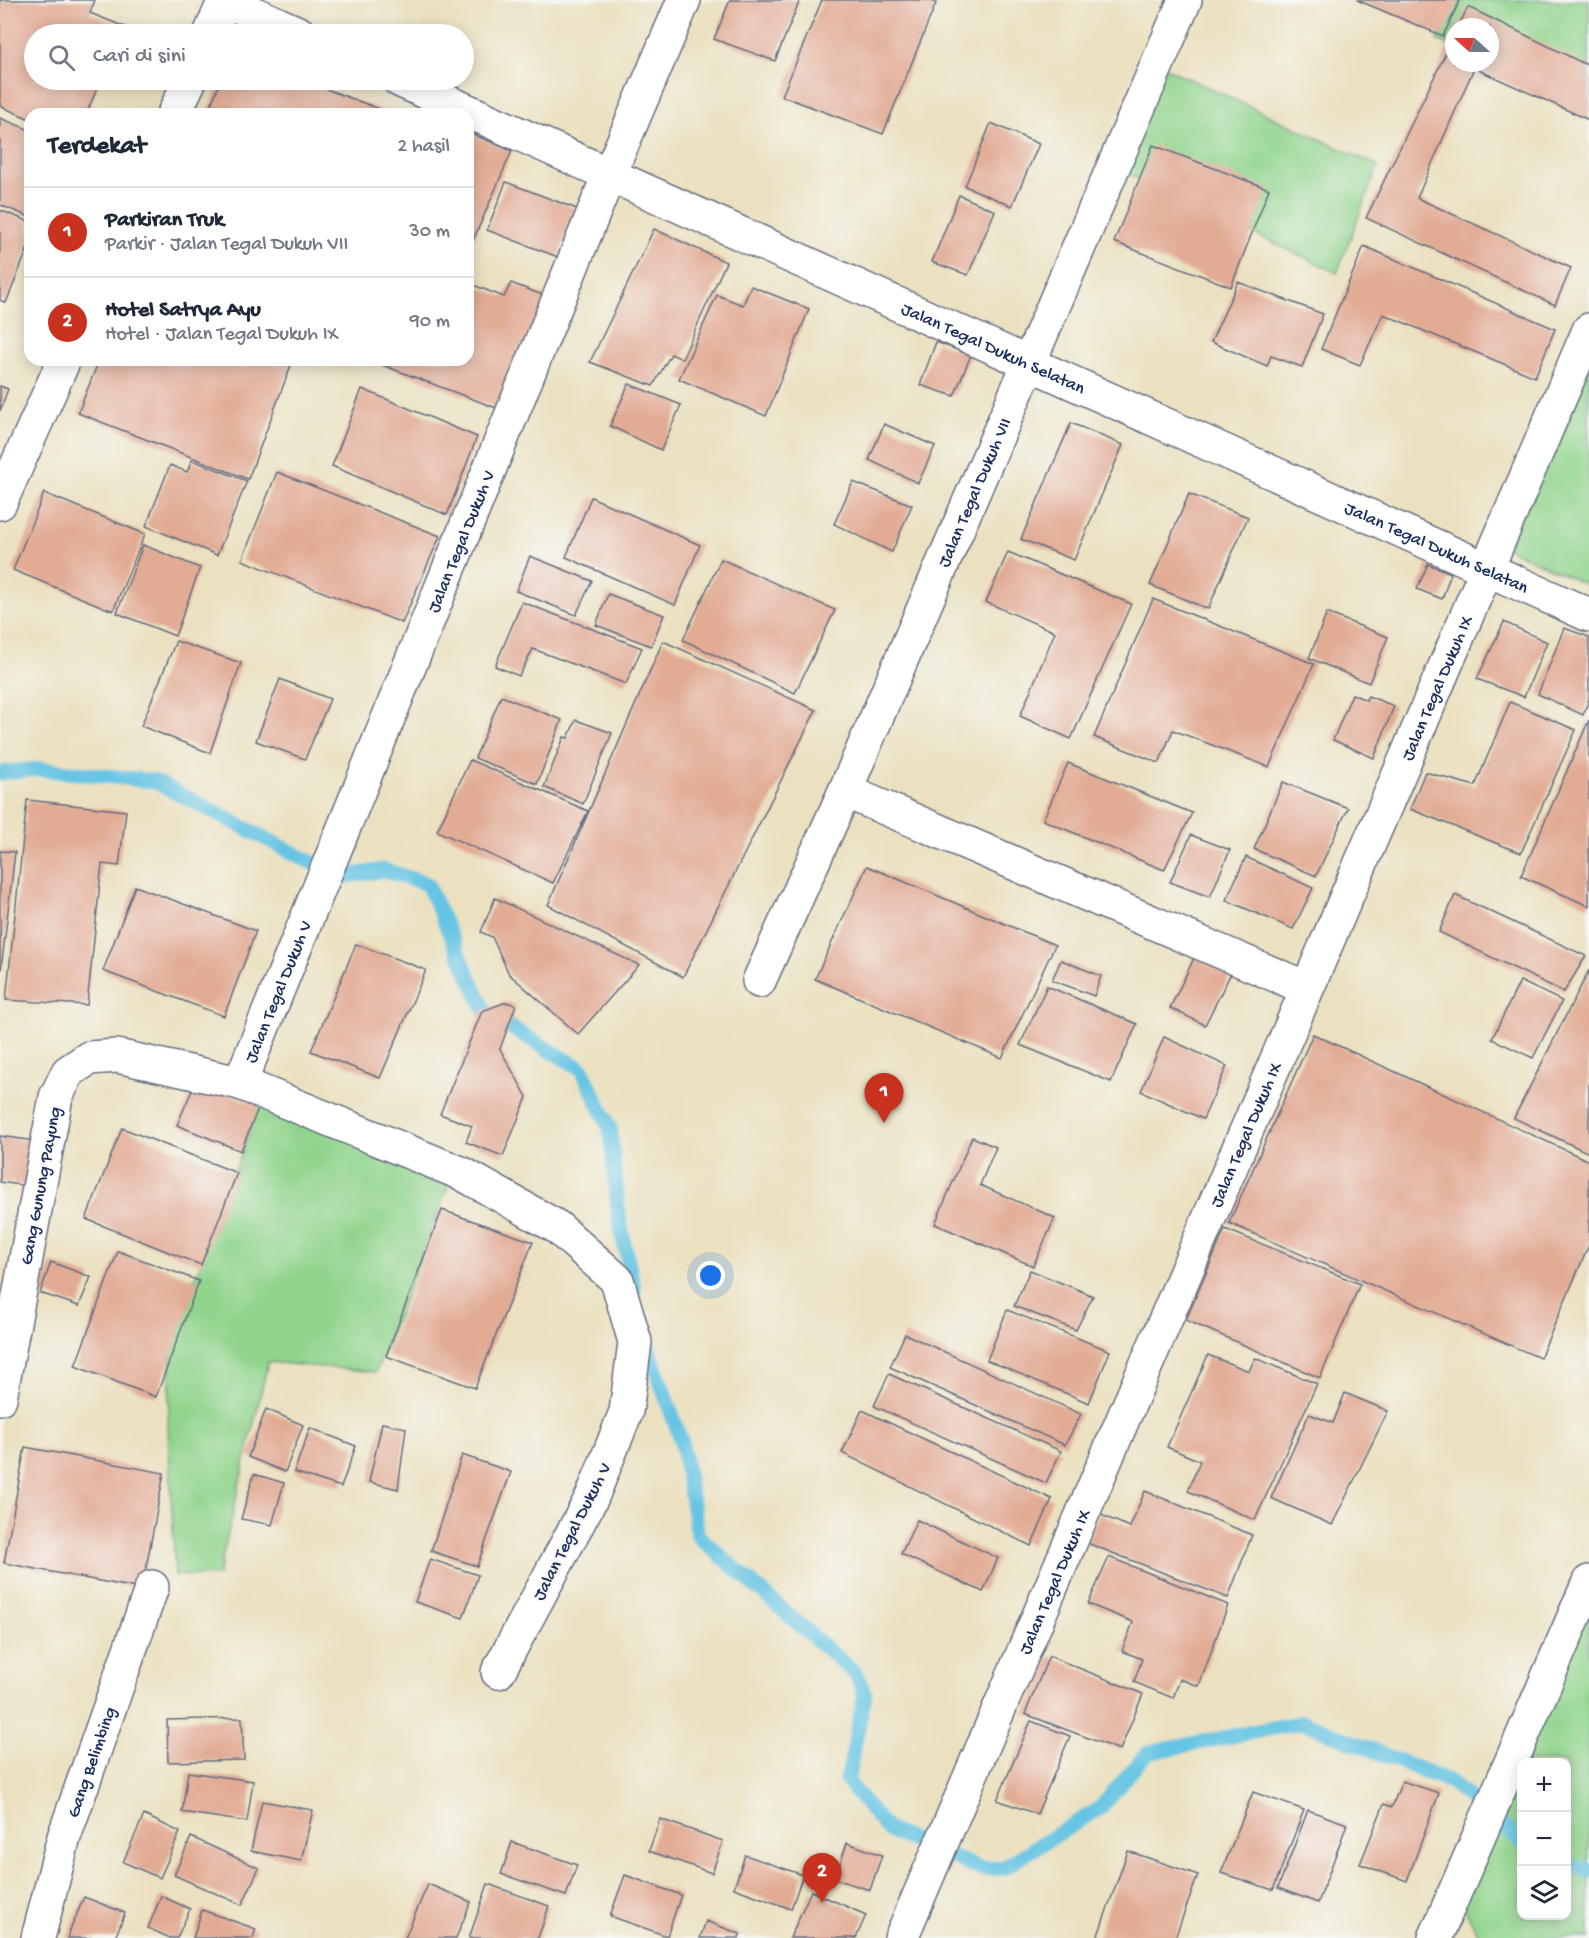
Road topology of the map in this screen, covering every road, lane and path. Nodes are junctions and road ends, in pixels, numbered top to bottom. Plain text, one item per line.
1 (225, 0) edge
2 (684, 0) edge
3 (1185, 0) edge
4 (214, 24) edge
5 (278, 24) edge
6 (185, 90) edge
7 (421, 90) edge
8 (177, 108) edge
9 (461, 108) edge
10 (474, 114) edge
11 (609, 175) junction
12 (1589, 330) edge
13 (1029, 361) junction
14 (61, 366) edge
15 (0, 503) edge
16 (1488, 569) junction
17 (1589, 615) edge
18 (845, 791) junction
19 (759, 981) dead end
20 (1306, 988) junction
21 (240, 1083) junction
22 (0, 1398) edge
23 (1589, 1582) edge
24 (152, 1587) dead end
25 (498, 1672) dead end
26 (38, 1938) edge
27 (902, 1938) edge
28 (1435, 1938) edge

1 - 4 street
1 - 5 street
2 - 11 street, Jalan Tegal Dukuh V
3 - 13 street, Jalan Tegal Dukuh VII
6 - 8 street
7 - 9 street, Jalan Tegal Dukuh Selatan
10 - 11 street, Jalan Tegal Dukuh Selatan
11 - 13 street, Jalan Tegal Dukuh Selatan
11 - 21 street, Jalan Tegal Dukuh V
12 - 16 street, Jalan Tegal Dukuh IX
13 - 16 street, Jalan Tegal Dukuh Selatan
13 - 18 street, Jalan Tegal Dukuh VII
14 - 15 street
16 - 17 street, Jalan Tegal Dukuh Selatan
16 - 20 street, Jalan Tegal Dukuh IX
18 - 19 street, Jalan Tegal Dukuh VII
18 - 20 street
20 - 27 street, Jalan Tegal Dukuh IX
21 - 22 street, Gang Gunung Payung
21 - 25 street, Jalan Tegal Dukuh V
23 - 28 street
24 - 26 street, Gang Belimbing

